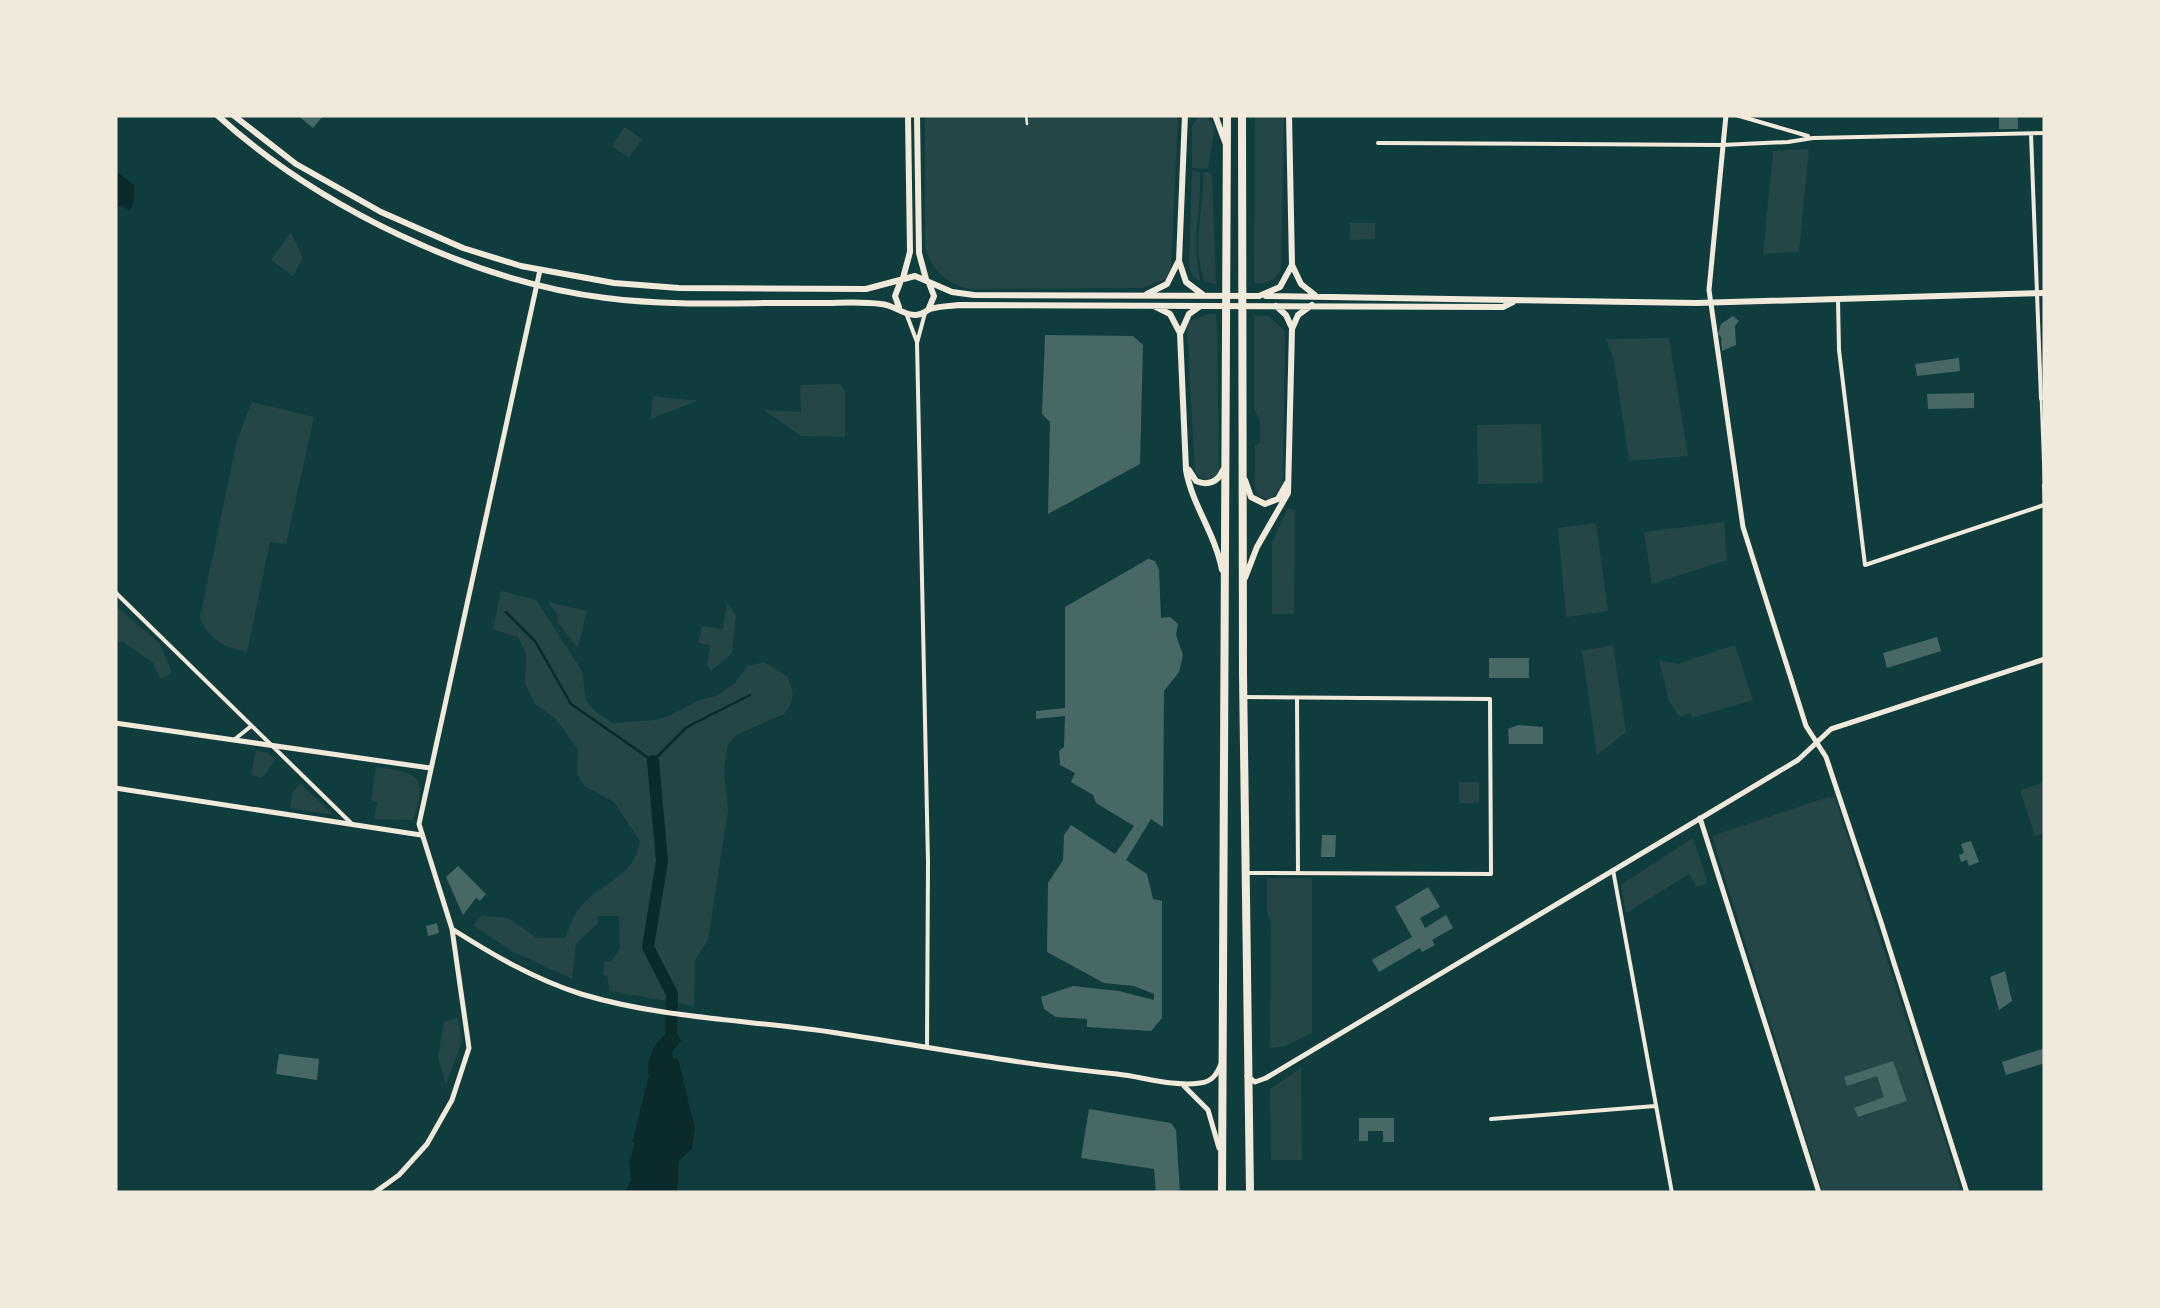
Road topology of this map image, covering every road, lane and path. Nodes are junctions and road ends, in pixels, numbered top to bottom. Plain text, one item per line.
1 (218, 115) edge
2 (233, 115) edge
3 (908, 115) edge
4 (918, 115) edge
5 (1026, 115) edge
6 (1189, 115) edge
7 (1215, 115) edge
8 (1227, 115) edge
9 (1290, 115) edge
10 (1726, 115) edge
11 (1736, 115) edge
12 (1243, 118) edge
13 (1027, 124) dead end
14 (2045, 133) edge
15 (2031, 134) junction
16 (1812, 138) junction
17 (1378, 143) dead end
18 (1722, 145) junction
19 (1227, 149) junction
20 (1179, 261) junction
21 (1292, 265) junction
22 (540, 270) junction
23 (901, 282) junction
24 (928, 282) junction
25 (537, 284) junction
26 (2041, 294) edge
27 (1143, 295) junction
28 (1259, 296) junction
29 (1321, 297) junction
30 (1207, 300) junction
31 (1838, 300) junction
32 (1513, 302) junction
33 (1710, 303) junction
34 (1270, 304) junction
35 (1313, 304) junction
36 (1150, 305) junction
37 (899, 307) junction
38 (927, 311) junction
39 (906, 313) junction
40 (1292, 329) junction
41 (1180, 333) junction
42 (917, 343) junction
43 (2041, 399) joint
44 (1186, 459) junction
45 (1226, 459) junction
46 (1242, 470) junction
47 (1288, 477) junction
48 (2044, 486) edge
49 (2045, 506) edge
50 (115, 592) edge
51 (1227, 594) junction
52 (1242, 594) junction
53 (2045, 659) edge
54 (1243, 697) junction
55 (1298, 698) junction
56 (115, 723) edge
57 (250, 727) junction
58 (1819, 738) junction
59 (230, 740) junction
60 (269, 746) junction
61 (430, 768) junction
62 (115, 788) edge
63 (1704, 816) junction
64 (352, 825) junction
65 (421, 835) junction
66 (1613, 870) junction
67 (1246, 873) junction
68 (1298, 874) junction
69 (452, 929) junction
70 (927, 1047) junction
71 (1223, 1055) junction
72 (1247, 1076) junction
73 (1182, 1084) junction
74 (1656, 1106) junction
75 (1491, 1119) dead end
76 (1222, 1157) junction
77 (374, 1193) edge
78 (1222, 1193) edge
79 (1250, 1193) edge
80 (1672, 1193) edge
81 (1819, 1193) edge
82 (1967, 1193) edge

1 - 25 main road
2 - 22 main road
3 - 23 main road
4 - 24 main road
5 - 13 path
6 - 20 main road
7 - 19 main road
8 - 19 highway
9 - 21 main road
10 - 18 street
11 - 16 street
12 - 46 highway
14 - 15 street
15 - 16 street
15 - 26 street
16 - 18 street
17 - 18 street
18 - 33 street
19 - 45 highway
20 - 27 main road
20 - 30 main road
21 - 28 main road
21 - 29 main road
22 - 23 main road
22 - 25 street
23 - 24 main road
23 - 37 main road
24 - 27 main road
24 - 38 main road
25 - 37 main road
25 - 61 street
26 - 31 main road
26 - 43 street
27 - 30 main road
28 - 29 main road
28 - 30 main road
29 - 32 main road
30 - 34 main road
30 - 36 main road
30 - 41 main road
31 - 33 main road
31 - 49 street
32 - 33 main road
32 - 35 main road
33 - 58 street
34 - 35 main road
34 - 40 main road
35 - 40 main road
36 - 38 main road
36 - 41 main road
37 - 39 main road
38 - 39 main road
38 - 42 street
39 - 42 street
40 - 47 main road
41 - 44 main road
42 - 70 street
43 - 48 lane
44 - 45 main road
44 - 51 main road
45 - 51 highway
46 - 47 main road
46 - 52 highway
47 - 52 main road
48 - 49 street
50 - 57 street
51 - 71 highway
52 - 54 highway
53 - 58 street
54 - 55 street
54 - 67 highway
55 - 68 street
55 - 68 street
56 - 59 street
57 - 59 street
57 - 60 street
58 - 63 street
58 - 82 street
59 - 60 street
60 - 61 street
60 - 64 street
61 - 65 street
62 - 64 street
63 - 66 street
63 - 81 street
64 - 65 street
65 - 69 street
66 - 72 street
66 - 74 street
67 - 68 street
67 - 72 highway
69 - 70 street
69 - 77 street
70 - 73 street
71 - 73 street
71 - 76 highway
72 - 79 highway
73 - 76 street
74 - 75 street
74 - 80 street
76 - 78 highway

